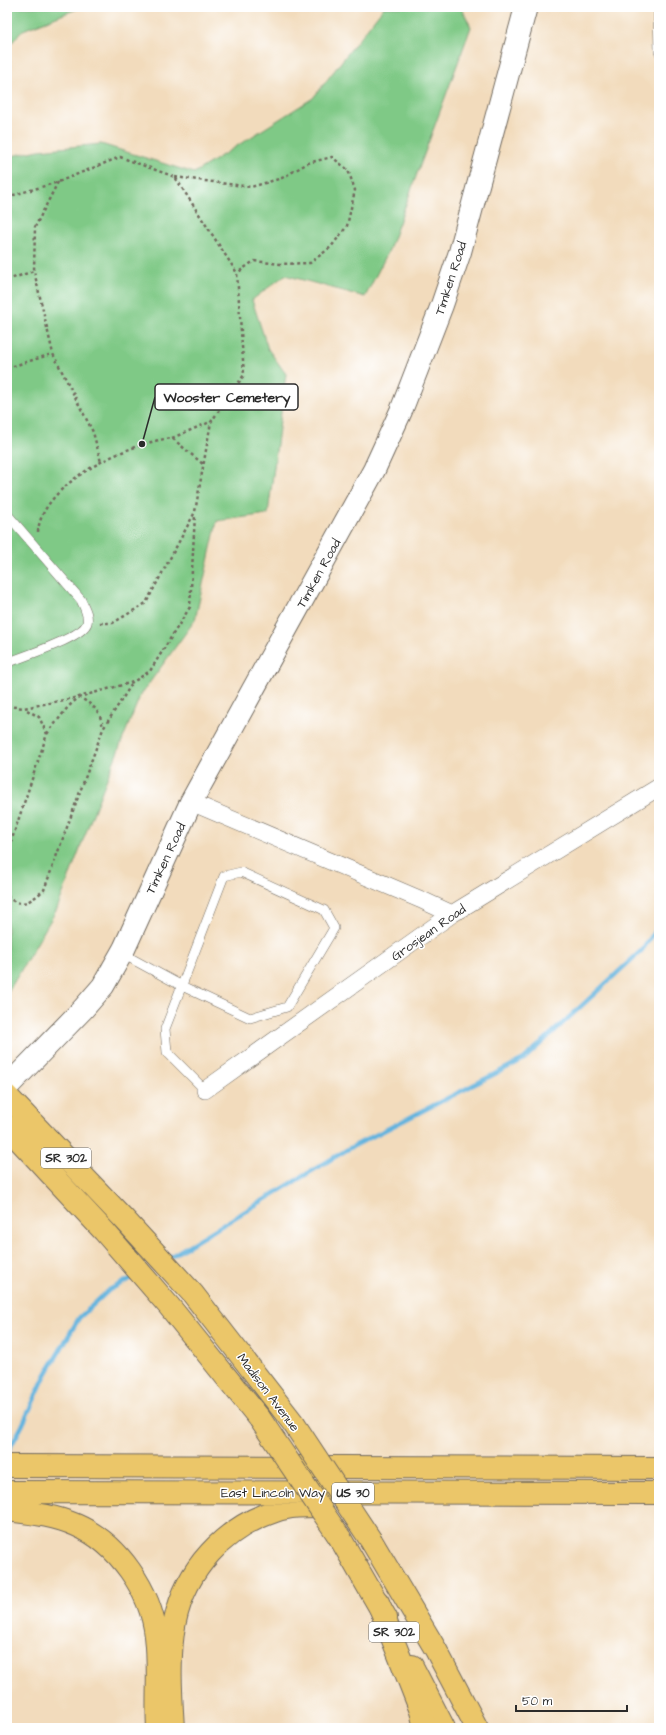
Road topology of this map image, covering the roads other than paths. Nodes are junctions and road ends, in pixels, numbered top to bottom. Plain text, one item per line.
1 (526, 7) edge
2 (658, 7) edge
3 (659, 52) edge
4 (7, 514) edge
5 (7, 663) edge
6 (659, 787) edge
7 (191, 802) junction
8 (452, 914) junction
9 (121, 953) junction
10 (182, 986) junction
11 (7, 1087) edge
12 (205, 1090) joint
13 (7, 1096) edge
14 (7, 1127) edge
15 (7, 1451) edge
16 (64, 1460) junction
17 (7, 1466) edge
18 (659, 1468) edge
19 (7, 1492) edge
20 (659, 1494) edge
21 (659, 1506) edge
22 (7, 1510) edge
23 (378, 1602) junction
24 (158, 1728) edge
25 (173, 1728) edge
26 (425, 1728) edge
27 (444, 1728) edge
28 (477, 1728) edge

1 - 7 street, Timken Road
2 - 3 lane
4 - 5 lane
6 - 8 street, Grosjean Road
7 - 8 street
7 - 9 street, Timken Road
8 - 12 street, Grosjean Road
9 - 10 lane
9 - 11 street, Timken Road
10 - 10 lane
10 - 12 lane
13 - 28 main road, Madison Avenue / SR 302, bridge
14 - 23 main road, Madison Avenue / SR 302, bridge
15 - 16 main road
16 - 17 main road, East Lincoln Way / US 30
16 - 18 main road, East Lincoln Way / US 30
19 - 20 main road, East Lincoln Way / US 30
21 - 25 main road
22 - 24 main road
23 - 26 main road
23 - 27 main road, Madison Avenue / SR 302

